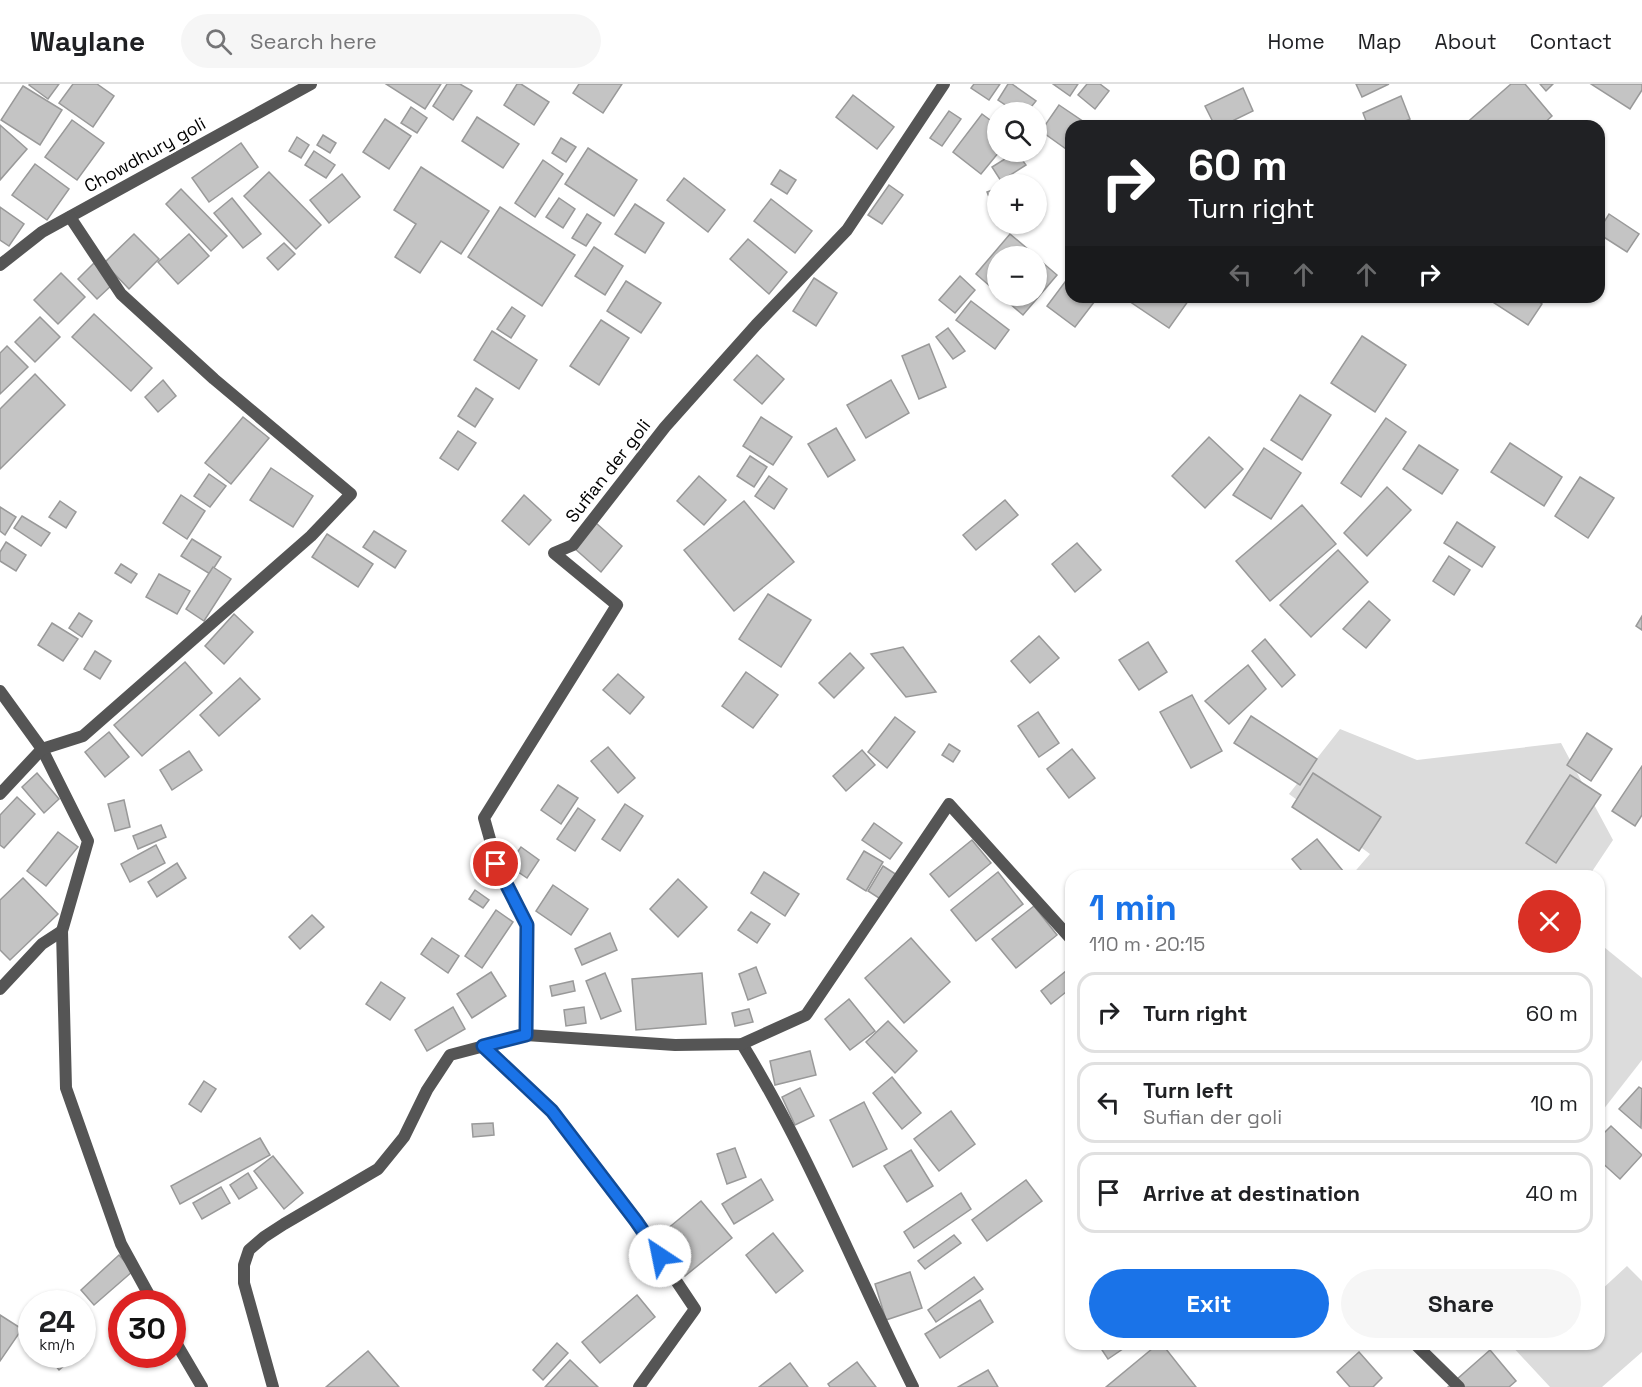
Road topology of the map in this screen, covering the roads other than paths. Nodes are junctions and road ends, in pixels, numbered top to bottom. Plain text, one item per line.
1 (312, 84) edge
2 (944, 84) edge
3 (70, 217) junction
4 (0, 265) edge
5 (0, 691) edge
6 (42, 749) junction
7 (0, 794) edge
8 (62, 930) junction
9 (1065, 932) edge
10 (0, 989) edge
11 (526, 1035) junction
12 (742, 1044) junction
13 (483, 1046) junction
14 (146, 1290) edge
15 (1420, 1350) edge
16 (186, 1360) edge
17 (202, 1387) edge
18 (273, 1387) edge
19 (639, 1387) edge
20 (913, 1387) edge
21 (1459, 1387) edge

1 - 3 street, Chowdhury goli
2 - 11 street, Sufian der goli
3 - 4 street, Chowdhury goli
3 - 6 street
5 - 6 street
6 - 7 street
6 - 8 street
8 - 10 street
8 - 14 street
9 - 12 street
11 - 12 street
11 - 13 street
12 - 20 street
13 - 18 street
13 - 19 street
15 - 21 street
16 - 17 street

